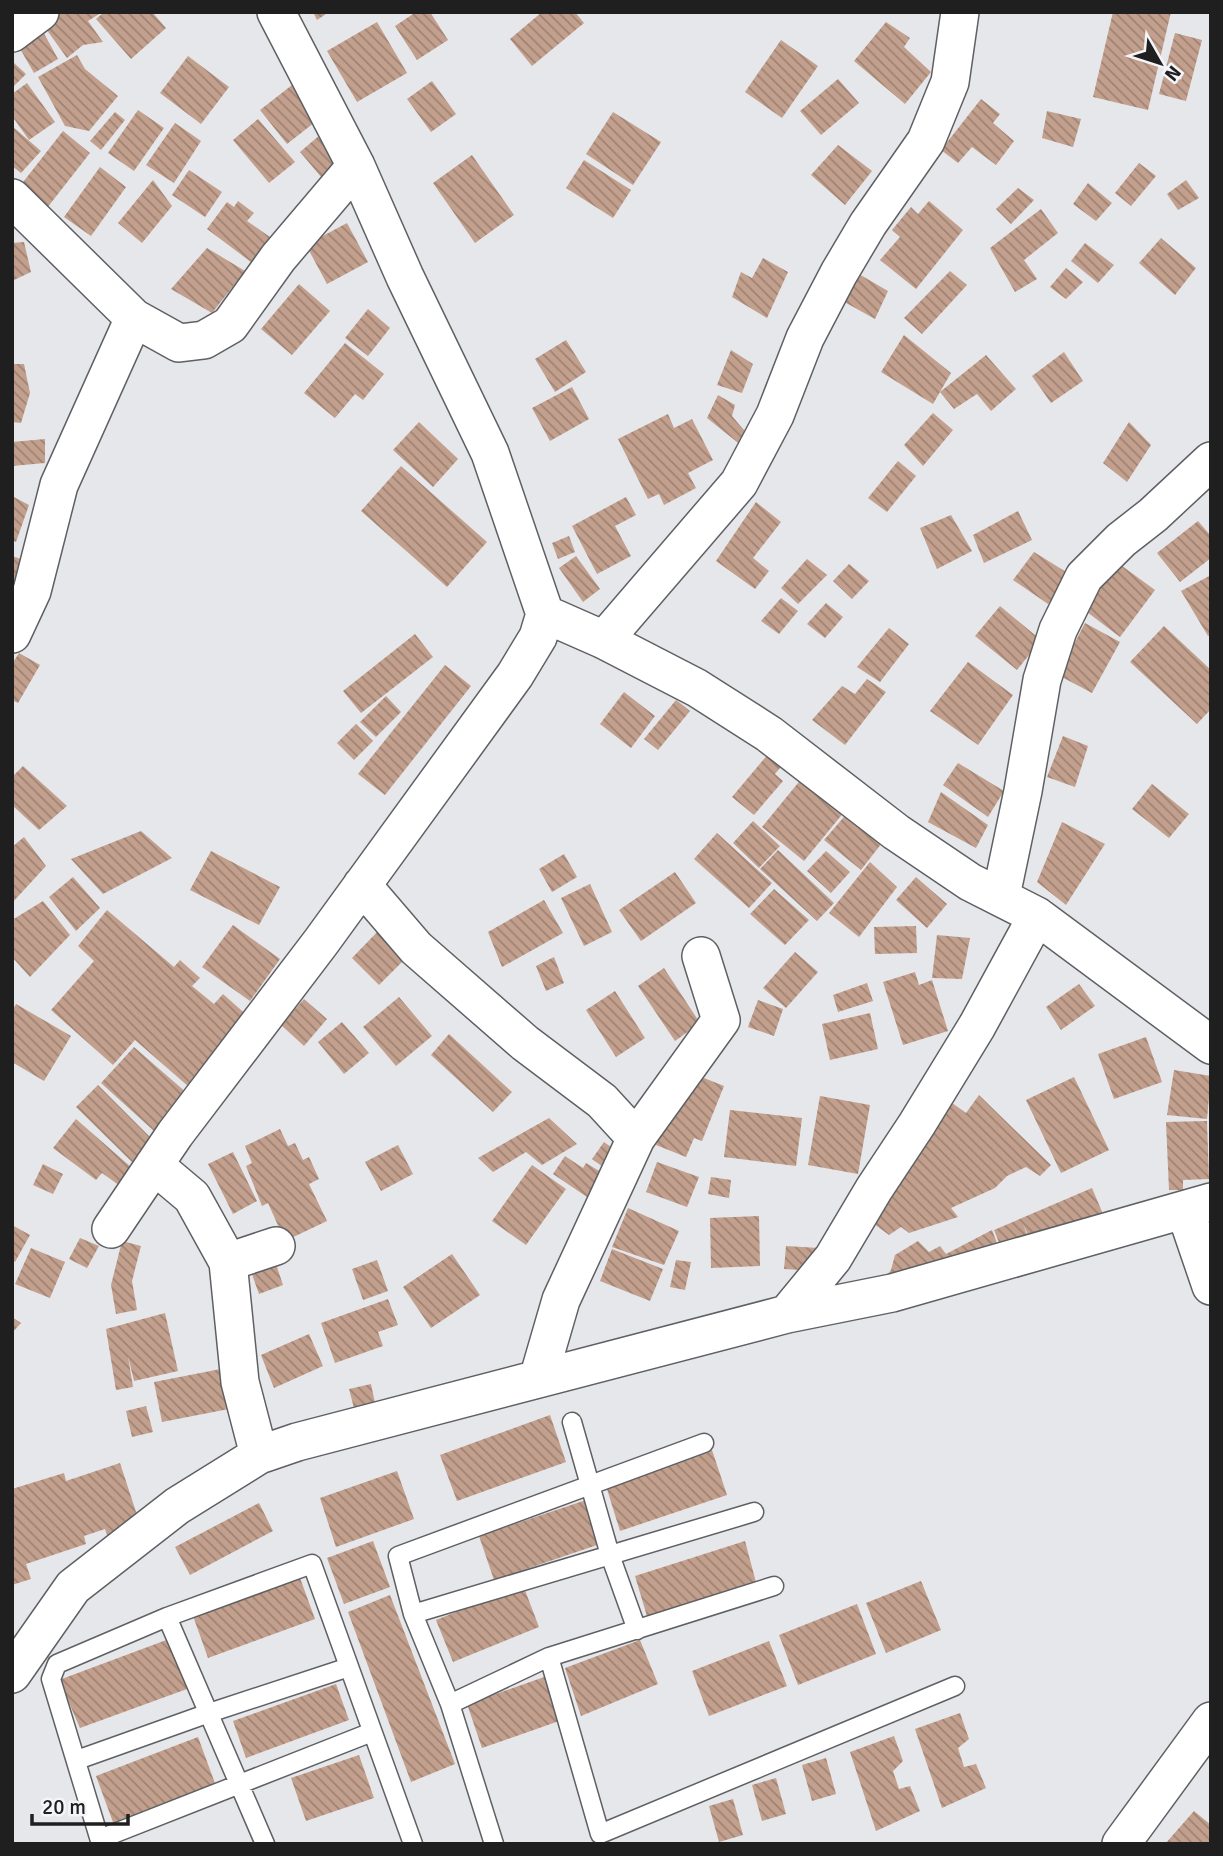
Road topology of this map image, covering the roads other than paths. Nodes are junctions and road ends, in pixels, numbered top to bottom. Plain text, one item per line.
1 (40, 12) edge
2 (276, 12) edge
3 (960, 12) edge
4 (12, 33) edge
5 (356, 166) junction
6 (12, 198) edge
7 (134, 318) junction
8 (1211, 461) edge
9 (545, 614) junction
10 (12, 635) edge
11 (604, 640) junction
12 (362, 885) junction
13 (1001, 896) junction
14 (1037, 916) junction
15 (701, 956) dead end
16 (1211, 1045) edge
17 (636, 1138) junction
18 (154, 1165) junction
19 (853, 1186) dead end
20 (1198, 1206) edge
21 (111, 1228) dead end
22 (275, 1245) dead end
23 (833, 1258) junction
24 (228, 1262) junction
25 (1211, 1286) edge
26 (788, 1314) junction
27 (538, 1379) junction
28 (572, 1422) dead end
29 (704, 1443) dead end
30 (259, 1455) junction
31 (591, 1485) junction
32 (754, 1512) dead end
33 (610, 1555) junction
34 (774, 1586) dead end
35 (413, 1614) junction
36 (167, 1617) junction
37 (637, 1630) junction
38 (549, 1657) junction
39 (349, 1667) junction
40 (12, 1674) edge
41 (955, 1686) dead end
42 (450, 1704) junction
43 (209, 1713) junction
44 (1211, 1721) edge
45 (372, 1732) junction
46 (76, 1760) junction
47 (240, 1783) junction
48 (599, 1839) edge
49 (100, 1841) edge
50 (265, 1844) edge
51 (413, 1844) edge
52 (494, 1844) edge
53 (1121, 1844) edge

1 - 4 street
2 - 5 street
3 - 11 street
5 - 7 street
5 - 9 street
6 - 7 street
7 - 10 street
8 - 13 street
9 - 11 street
9 - 12 street
11 - 13 street
12 - 17 street
12 - 18 street
13 - 14 street
14 - 16 street
14 - 23 street
15 - 17 street
17 - 27 street
18 - 21 street
18 - 24 street
19 - 23 street
20 - 25 street
20 - 26 street
22 - 24 street
23 - 26 street
24 - 30 street
26 - 27 street
27 - 30 street
28 - 31 lane
29 - 31 lane
30 - 40 street
31 - 33 lane
31 - 35 lane
32 - 33 lane
33 - 35 lane
33 - 37 lane
34 - 37 lane
35 - 42 lane
36 - 39 lane
36 - 43 lane
36 - 46 lane
37 - 38 lane
38 - 42 lane
38 - 48 lane
39 - 43 lane
39 - 45 lane
41 - 48 lane
42 - 52 lane
43 - 46 lane
43 - 47 lane
44 - 53 street
45 - 47 lane
45 - 51 lane
46 - 49 lane
47 - 49 lane
47 - 50 lane

